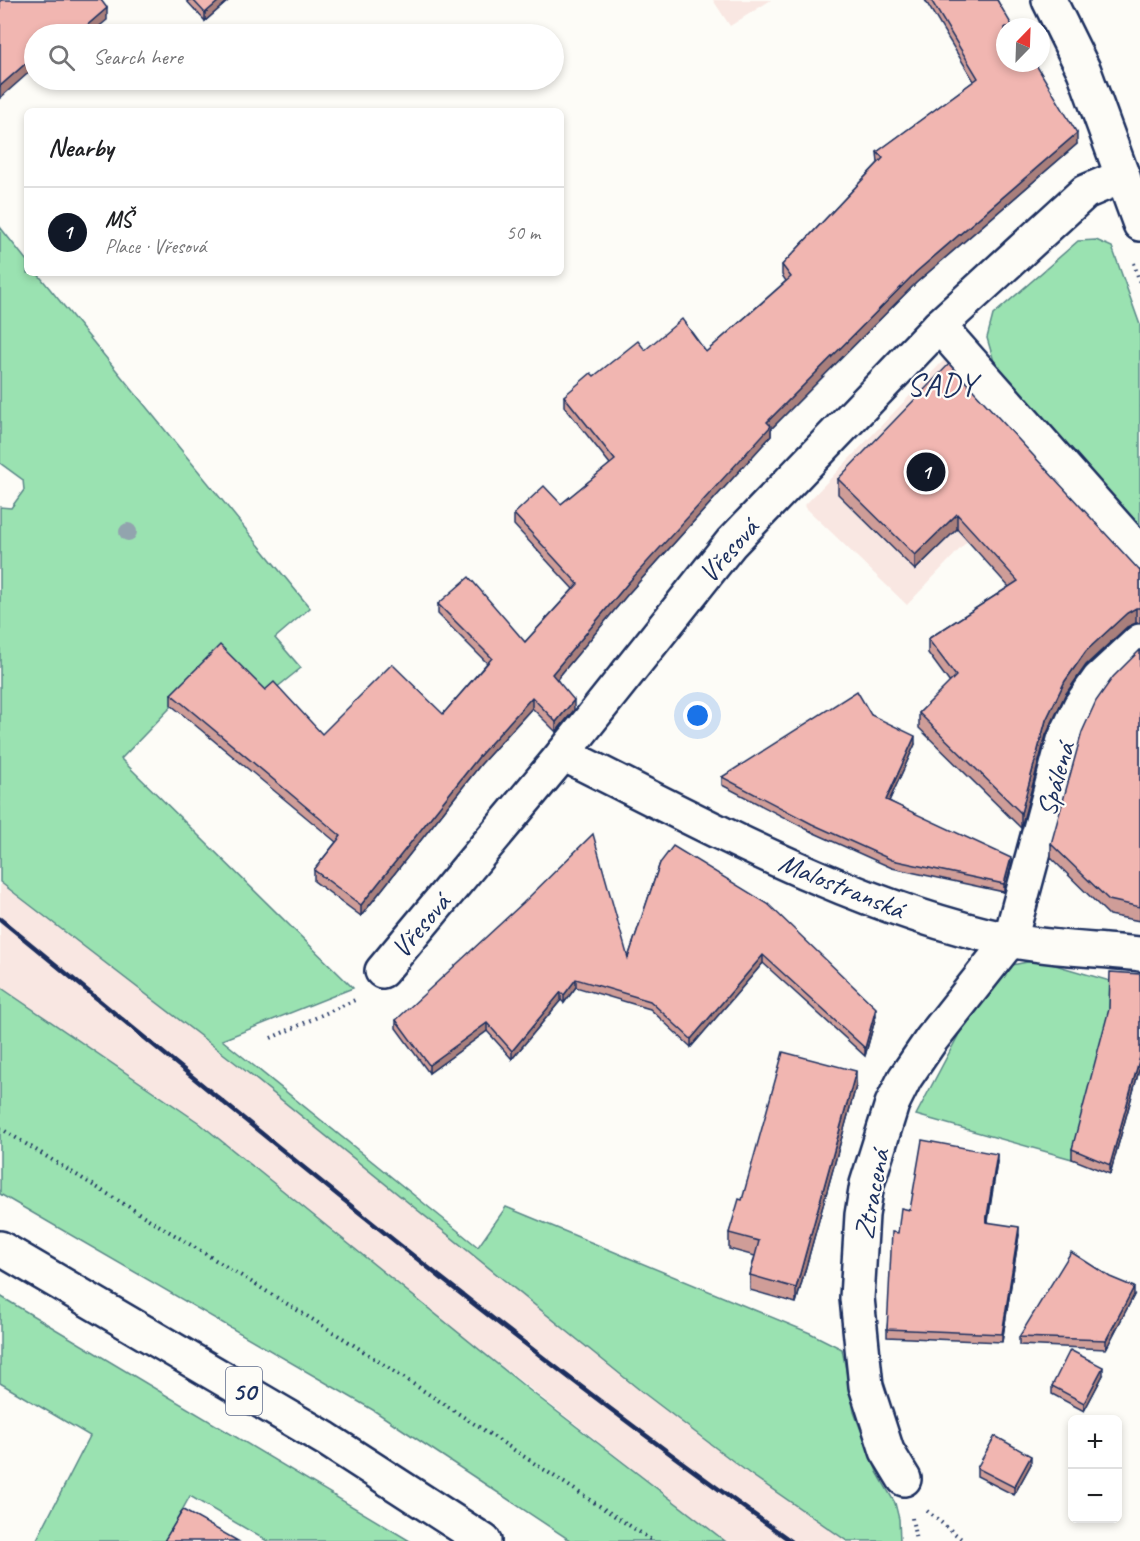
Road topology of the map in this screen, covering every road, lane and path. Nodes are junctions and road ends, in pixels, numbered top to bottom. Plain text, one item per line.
1 (1049, 0) edge
2 (1123, 176) junction
3 (1140, 224) edge
4 (939, 326) junction
5 (1140, 553) edge
6 (1140, 641) edge
7 (563, 754) junction
8 (1010, 940) junction
9 (1140, 954) edge
10 (382, 971) joint
11 (271, 1038) dead end
12 (0, 1128) edge
13 (0, 1248) edge
14 (904, 1479) dead end
15 (484, 1541) edge
16 (653, 1541) edge

1 - 2 street
2 - 3 street
2 - 4 street, Vřesová
4 - 5 street
4 - 7 street, Vřesová
6 - 8 street, Spálená
7 - 8 street, Malostranská
7 - 10 street, Vřesová
8 - 9 street, Malostranská
8 - 14 street, Ztracená
10 - 11 path
12 - 16 path
13 - 15 street, 50

